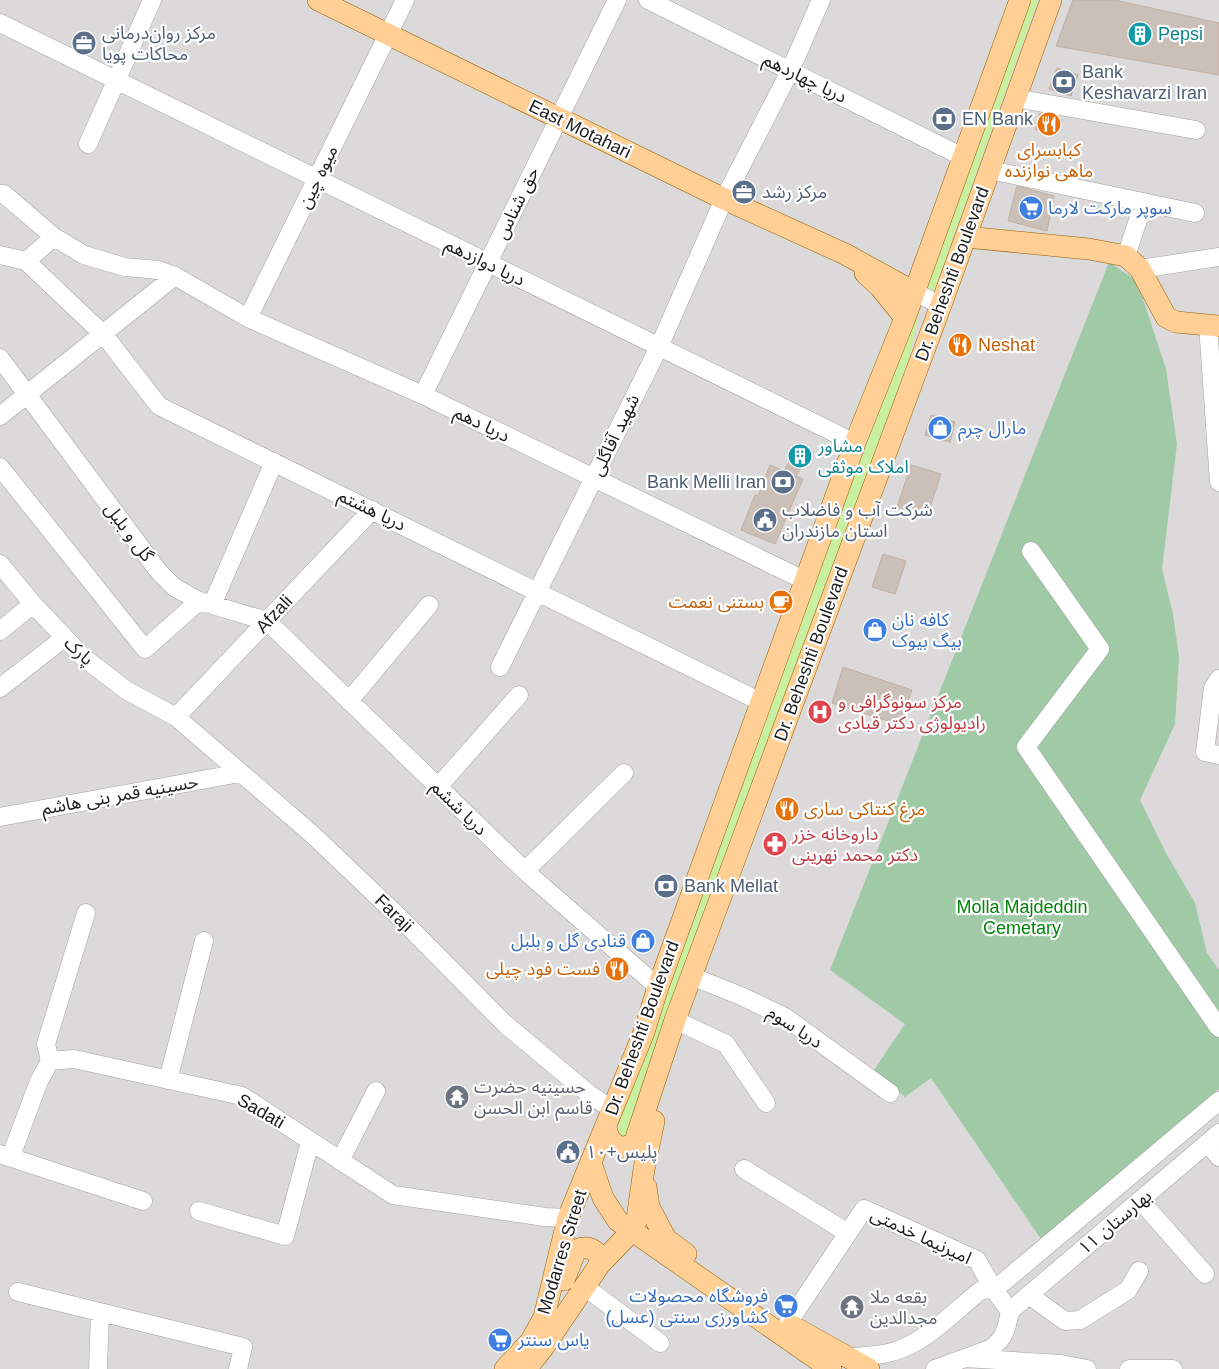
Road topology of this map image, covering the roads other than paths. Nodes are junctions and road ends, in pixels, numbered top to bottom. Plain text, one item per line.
1 (152, 0) edge
2 (318, 0) edge
3 (405, 0) edge
4 (617, 0) edge
5 (648, 0) edge
6 (821, 0) edge
7 (1020, 0) edge
8 (1051, 0) edge
9 (0, 23) edge
10 (388, 35) junction
11 (790, 71) junction
12 (116, 80) junction
13 (1015, 98) junction
14 (559, 118) junction
15 (1196, 130) dead end
16 (88, 144) dead end
17 (963, 157) junction
18 (990, 170) junction
19 (317, 179) junction
20 (0, 194) edge
21 (724, 199) junction
22 (1144, 202) junction
23 (1195, 213) dead end
24 (54, 237) junction
25 (966, 237) junction
26 (844, 254) junction
27 (0, 255) edge
28 (1219, 257) edge
29 (26, 261) junction
30 (1133, 262) junction
31 (488, 263) junction
32 (175, 276) junction
33 (914, 292) junction
34 (941, 305) junction
35 (248, 318) junction
36 (905, 318) junction
37 (1213, 325) edge
38 (104, 334) junction
39 (658, 347) junction
40 (0, 358) edge
41 (27, 395) junction
42 (423, 395) junction
43 (0, 416) edge
44 (854, 443) junction
45 (274, 462) junction
46 (0, 467) edge
47 (593, 479) junction
48 (1219, 482) edge
49 (372, 510) junction
50 (1031, 551) dead end
51 (0, 564) edge
52 (806, 581) junction
53 (538, 591) junction
54 (206, 603) junction
55 (33, 604) junction
56 (429, 605) dead end
57 (267, 622) junction
58 (0, 631) edge
59 (64, 638) junction
60 (500, 667) dead end
61 (1219, 679) edge
62 (0, 688) edge
63 (519, 695) dead end
64 (349, 701) junction
65 (762, 702) junction
66 (176, 717) junction
67 (1219, 755) edge
68 (240, 773) junction
69 (624, 773) dead end
70 (438, 787) junction
71 (0, 817) edge
72 (525, 872) junction
73 (86, 913) dead end
74 (204, 941) dead end
75 (692, 976) junction
76 (658, 986) junction
77 (675, 1020) junction
78 (1219, 1028) edge
79 (50, 1061) junction
80 (168, 1080) junction
81 (376, 1091) dead end
82 (890, 1094) dead end
83 (1219, 1101) edge
84 (766, 1103) dead end
85 (609, 1118) junction
86 (1213, 1138) edge
87 (310, 1142) junction
88 (6, 1155) edge
89 (1219, 1157) edge
90 (340, 1160) junction
91 (591, 1163) junction
92 (744, 1168) dead end
93 (644, 1169) junction
94 (1140, 1200) junction
95 (143, 1201) dead end
96 (199, 1211) dead end
97 (568, 1218) junction
98 (632, 1231) junction
99 (848, 1234) junction
100 (600, 1264) junction
101 (1140, 1271) dead end
102 (1205, 1274) dead end
103 (584, 1287) junction
104 (994, 1290) junction
105 (18, 1292) dead end
106 (1029, 1295) junction
107 (1010, 1311) junction
108 (100, 1312) junction
109 (544, 1317) junction
110 (788, 1324) junction
111 (660, 1342) dead end
112 (965, 1358) junction
113 (839, 1363) edge
114 (98, 1369) edge
115 (238, 1369) edge
116 (505, 1369) edge
117 (526, 1369) edge
118 (869, 1369) edge
119 (935, 1369) edge
120 (1088, 1369) edge
121 (1129, 1369) edge
122 (1173, 1369) edge

1 - 12 street
2 - 10 main road, East Motahari
3 - 10 street, میوه چین
4 - 14 street, حق شناس
5 - 11 street, دریا چهاردهم
6 - 11 street, شهید آقاگلی
7 - 17 main road, Dr. Beheshti Boulevard
8 - 13 main road, Dr. Beheshti Boulevard
9 - 12 street, دریا دوازدهم
10 - 14 main road, East Motahari
10 - 19 street, میوه چین
11 - 17 street, دریا چهاردهم
11 - 21 street, شهید آقاگلی
12 - 16 street
12 - 19 street, دریا دوازدهم
13 - 15 street
13 - 18 main road, Dr. Beheshti Boulevard
14 - 21 main road, East Motahari
14 - 31 street, حق شناس
17 - 33 main road, Dr. Beheshti Boulevard
18 - 22 street
18 - 25 main road, Dr. Beheshti Boulevard
19 - 31 street, دریا دوازدهم
19 - 35 street, میوه چین
20 - 24 street, دریا دهم
21 - 26 main road, East Motahari
21 - 39 street, شهید آقاگلی
22 - 23 street
22 - 30 street
24 - 29 street
24 - 32 street, دریا دهم
25 - 30 main road
25 - 34 main road, Dr. Beheshti Boulevard
26 - 33 main road
26 - 36 main road
27 - 29 street
28 - 30 street
29 - 38 street, دریا هشتم
30 - 37 main road
31 - 39 street, دریا دوازدهم
31 - 42 street, حق شناس
32 - 35 street, دریا دهم
32 - 38 street
33 - 34 street
33 - 36 main road, Dr. Beheshti Boulevard
34 - 75 main road, Dr. Beheshti Boulevard
35 - 42 street, دریا دهم
36 - 44 main road, Dr. Beheshti Boulevard
37 - 48 street
38 - 41 street
38 - 45 street, دریا هشتم
39 - 44 street, دریا دوازدهم
39 - 47 street, شهید آقاگلی
40 - 41 street, گل و بلبل
41 - 43 street
41 - 54 street, گل و بلبل
42 - 47 street, دریا دهم
44 - 52 main road, Dr. Beheshti Boulevard
45 - 49 street, دریا هشتم
45 - 54 street
46 - 54 street
47 - 52 street, دریا دهم
47 - 53 street, شهید آقاگلی
49 - 53 street, دریا هشتم
49 - 57 street, Afzali
50 - 78 street
51 - 55 street, پارک
52 - 65 main road, Dr. Beheshti Boulevard
53 - 60 street, شهید آقاگلی
53 - 65 street, دریا هشتم
54 - 57 street, گل و بلبل
55 - 58 street
55 - 59 street, پارک
56 - 64 street
57 - 64 street, دریا ششم
57 - 66 street, Afzali
59 - 62 street
59 - 66 street, پارک
61 - 67 street
63 - 70 street
64 - 70 street, دریا ششم
65 - 76 main road, Dr. Beheshti Boulevard
66 - 68 street, Faraji
68 - 71 street, حسینیه قمر بنی هاشم
68 - 85 street, Faraji
69 - 72 street
70 - 72 street, دریا ششم
72 - 76 street, دریا ششم
73 - 79 street
74 - 80 street
75 - 77 main road, Dr. Beheshti Boulevard
75 - 82 street, دریا سوم
76 - 85 main road, Dr. Beheshti Boulevard
77 - 84 street
77 - 85 main road
77 - 93 main road, Dr. Beheshti Boulevard
79 - 80 street, Sadati
79 - 88 street
80 - 87 street, Sadati
81 - 90 street
83 - 104 street
85 - 91 main road, Modarres Street
86 - 89 street
86 - 94 street, بهارستان ۱۱
87 - 90 street, Sadati
87 - 96 street
88 - 95 street
90 - 97 street, Sadati
91 - 97 main road, Modarres Street
91 - 98 main road
92 - 99 street, امیرنیما خدمتی
93 - 98 main road, Dr. Beheshti Boulevard
93 - 110 main road
94 - 102 street
94 - 106 street, بهارستان ۱۱
97 - 109 main road, Modarres Street
98 - 100 main road, Modarres Street
98 - 113 main road
99 - 104 street, امیرنیما خدمتی
99 - 110 street
100 - 103 main road, Modarres Street
100 - 109 main road
101 - 106 street
103 - 111 street
103 - 117 main road, Modarres Street
104 - 107 street
104 - 113 street
105 - 108 street
106 - 107 street, بهارستان ۱۱
107 - 112 street
108 - 114 street
108 - 115 street
109 - 116 main road, Modarres Street
110 - 113 main road
112 - 119 street
112 - 120 street
113 - 118 main road
121 - 122 street

